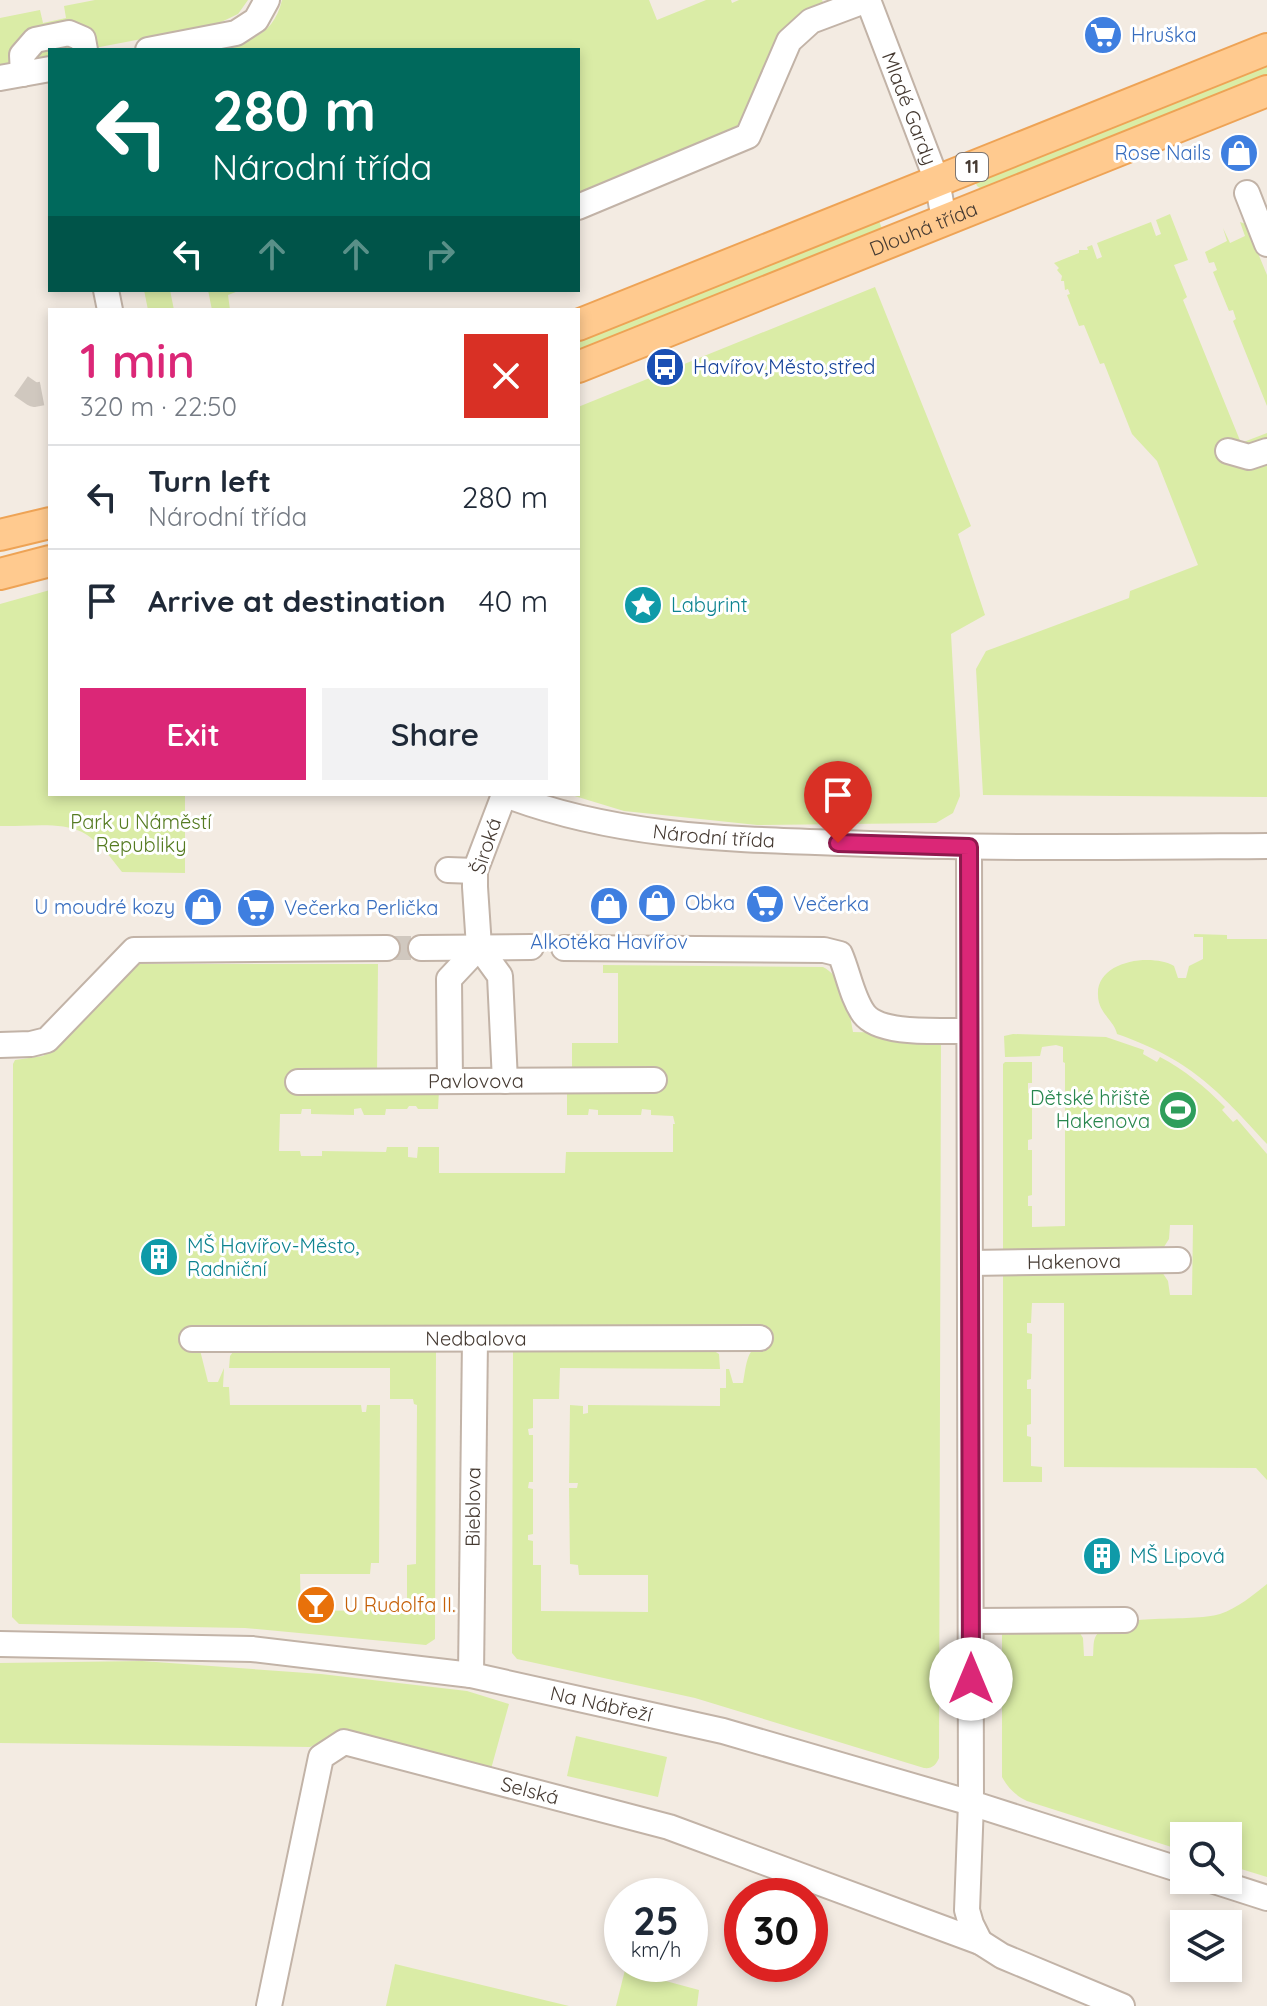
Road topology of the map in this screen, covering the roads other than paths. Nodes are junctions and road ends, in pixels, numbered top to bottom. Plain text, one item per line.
1 (867, 0) edge
2 (261, 10) edge
3 (85, 48) edge
4 (158, 48) edge
5 (1267, 49) edge
6 (48, 69) edge
7 (12, 76) edge
8 (1267, 91) edge
9 (937, 181) junction
10 (1247, 193) dead end
11 (580, 206) edge
12 (944, 219) junction
13 (1267, 244) edge
14 (580, 324) edge
15 (580, 366) edge
16 (1228, 451) dead end
17 (1267, 451) edge
18 (48, 523) edge
19 (0, 535) edge
20 (48, 562) edge
21 (0, 574) edge
22 (503, 796) edge
23 (510, 796) edge
24 (1267, 846) edge
25 (969, 847) junction
26 (448, 870) dead end
27 (475, 871) junction
28 (479, 947) junction
29 (531, 947) dead end
30 (387, 948) tunnel mouth
31 (421, 948) tunnel mouth
32 (564, 948) dead end
33 (969, 1031) junction
34 (0, 1045) edge
35 (654, 1080) dead end
36 (450, 1081) junction
37 (505, 1081) junction
38 (298, 1082) dead end
39 (1178, 1260) dead end
40 (970, 1263) junction
41 (760, 1338) dead end
42 (192, 1339) dead end
43 (475, 1339) junction
44 (1125, 1620) dead end
45 (971, 1621) junction
46 (0, 1644) edge
47 (471, 1675) junction
48 (971, 1803) junction
49 (1170, 1867) edge
50 (1242, 1890) edge
51 (1267, 1898) edge
52 (980, 1942) junction
53 (269, 2006) edge
54 (1122, 2006) edge

1 - 9 street, Mladé Gardy
1 - 11 street
2 - 4 street
3 - 7 street
5 - 9 main road, Dlouhá třída / 11
6 - 7 street
8 - 12 main road, Dlouhá třída / 11
9 - 12 street, Mladé Gardy
9 - 14 main road, Dlouhá třída / 11
10 - 13 street
12 - 15 main road, Dlouhá třída / 11
16 - 17 street
18 - 19 main road
20 - 21 main road
22 - 27 street, Široká
23 - 25 street, Národní třída
24 - 25 street, Národní třída
25 - 33 street
26 - 27 street
27 - 28 street, Široká
28 - 29 street
28 - 31 street
28 - 36 street
28 - 37 street, Široká
30 - 34 street
32 - 33 street
33 - 40 street
35 - 37 street, Pavlovova
36 - 37 street, Pavlovova
36 - 38 street, Pavlovova
39 - 40 street, Hakenova
40 - 45 street
41 - 43 street, Nedbalova
42 - 43 street, Nedbalova
43 - 47 street, Bieblova
44 - 45 street
45 - 48 street
46 - 47 street, Na Nábřeží
47 - 48 street, Na Nábřeží
48 - 49 street, Na Nábřeží
48 - 52 street
50 - 51 street
52 - 53 street, Selská
52 - 54 street, Selská

